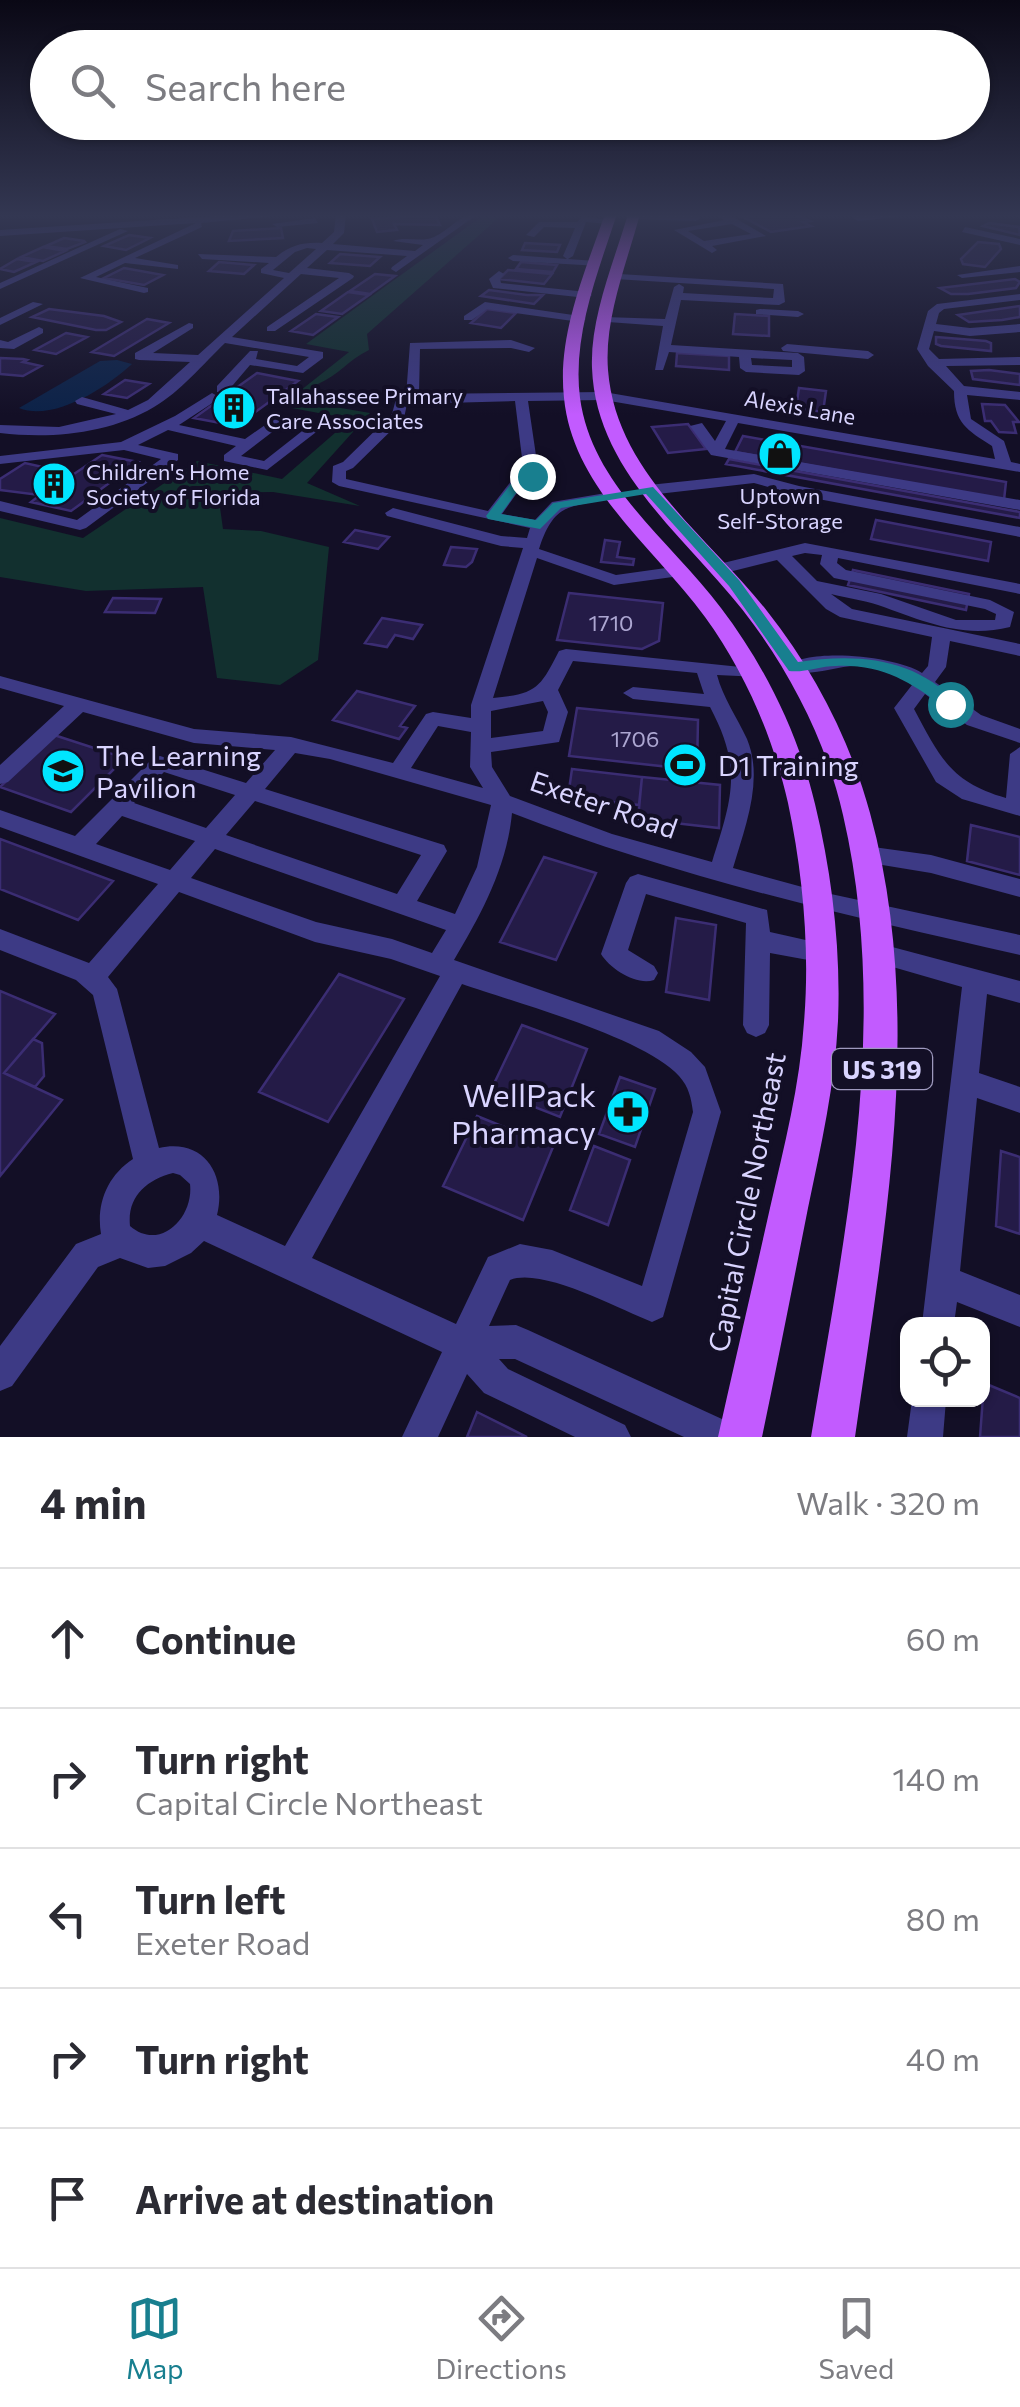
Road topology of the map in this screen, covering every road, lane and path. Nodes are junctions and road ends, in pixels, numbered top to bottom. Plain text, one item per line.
1 (100, 281) edge
2 (283, 281) edge
3 (342, 281) edge
4 (495, 281) edge
5 (565, 281) edge
6 (591, 281) edge
7 (618, 281) edge
8 (680, 281) edge
9 (710, 281) edge
10 (144, 290) dead end
11 (562, 292) junction
12 (587, 295) junction
13 (1020, 297) edge
14 (678, 302) junction
15 (37, 304) dead end
16 (554, 307) dead end
17 (246, 314) junction
18 (783, 317) junction
19 (468, 318) dead end
20 (802, 318) dead end
21 (286, 319) junction
22 (580, 320) junction
23 (608, 320) junction
24 (670, 322) junction
25 (4, 324) edge
26 (189, 326) dead end
27 (930, 327) junction
28 (1020, 328) edge
29 (271, 329) dead end
30 (0, 333) edge
31 (220, 338) junction
32 (0, 344) edge
33 (665, 344) junction
34 (263, 346) junction
35 (784, 347) junction
36 (529, 348) dead end
37 (745, 354) dead end
38 (868, 355) dead end
39 (200, 359) junction
40 (247, 361) junction
41 (1020, 361) edge
42 (932, 363) junction
43 (660, 367) dead end
44 (960, 390) junction
45 (522, 396) junction
46 (604, 396) junction
47 (1020, 396) edge
48 (572, 397) junction
49 (412, 398) junction
50 (82, 401) dead end
51 (122, 417) junction
52 (731, 424) junction
53 (166, 426) junction
54 (697, 426) dead end
55 (0, 429) edge
56 (970, 429) junction
57 (143, 434) junction
58 (248, 444) junction
59 (124, 446) junction
60 (716, 452) junction
61 (960, 458) junction
62 (0, 460) edge
63 (1004, 465) junction
64 (1020, 468) edge
65 (1020, 481) edge
66 (649, 490) junction
67 (613, 494) junction
68 (1020, 505) edge
69 (0, 506) edge
70 (393, 513) dead end
71 (492, 516) junction
72 (1020, 532) edge
73 (535, 540) junction
74 (832, 551) junction
75 (780, 554) junction
76 (721, 569) junction
77 (680, 572) junction
78 (812, 585) junction
79 (1020, 589) edge
80 (876, 598) junction
81 (864, 617) junction
82 (997, 626) junction
83 (942, 633) junction
84 (1011, 648) edge
85 (794, 667) junction
86 (706, 670) junction
87 (753, 673) junction
88 (0, 682) edge
89 (922, 682) junction
90 (548, 690) junction
91 (633, 693) dead end
92 (715, 701) junction
93 (79, 704) junction
94 (479, 726) junction
95 (1020, 736) edge
96 (291, 744) junction
97 (1020, 754) edge
98 (397, 773) junction
99 (0, 776) edge
100 (250, 792) junction
101 (502, 801) junction
102 (118, 806) junction
103 (0, 818) edge
104 (211, 838) junction
105 (79, 846) junction
106 (866, 855) junction
107 (671, 860) junction
108 (720, 873) junction
109 (174, 881) junction
110 (1020, 888) edge
111 (660, 890) junction
112 (817, 900) junction
113 (402, 905) junction
114 (878, 912) junction
115 (462, 926) junction
116 (0, 939) edge
117 (758, 940) junction
118 (1020, 945) edge
119 (819, 952) junction
120 (880, 954) junction
121 (447, 969) junction
122 (645, 973) dead end
123 (91, 978) junction
124 (976, 980) junction
125 (1020, 992) edge
126 (756, 1025) dead end
127 (965, 1082) junction
128 (1020, 1100) edge
129 (149, 1165) junction
130 (200, 1223) junction
131 (122, 1242) junction
132 (291, 1264) junction
133 (942, 1281) junction
134 (1020, 1311) edge
135 (939, 1317) edge
136 (461, 1342) junction
137 (0, 1374) edge
138 (928, 1407) edge
139 (420, 1437) edge
140 (613, 1437) edge
141 (723, 1437) edge
142 (740, 1437) edge
143 (832, 1437) edge
144 (925, 1437) edge

1 - 10 street
2 - 17 street
3 - 21 street
4 - 11 street
5 - 11 street
6 - 12 main road, Capital Circle Northeast / US 319
7 - 23 main road, US 319
8 - 14 street
9 - 14 street
11 - 12 street
11 - 16 street
12 - 22 main road, Capital Circle Northeast / US 319
13 - 27 street
14 - 18 street
14 - 24 street
15 - 25 street
17 - 21 street
17 - 31 street
18 - 20 street
18 - 35 street
19 - 22 street
21 - 29 street
22 - 23 main road
22 - 48 main road, Capital Circle Northeast / US 319
23 - 24 street
23 - 46 main road, US 319
24 - 33 street
25 - 30 street
25 - 32 street
26 - 39 street
27 - 28 street
27 - 42 street
31 - 34 street
31 - 39 street
33 - 35 street
33 - 37 street
33 - 43 street
34 - 40 street
34 - 40 street
35 - 38 street
36 - 49 street
39 - 51 street
40 - 53 street
41 - 42 street
42 - 44 street
44 - 47 street
44 - 56 street
45 - 48 street, Alexis Lane
45 - 49 street, Alexis Lane
45 - 71 street
46 - 48 street, Alexis Lane
46 - 52 street, Alexis Lane
46 - 66 main road, US 319
48 - 67 main road, Capital Circle Northeast / US 319
49 - 71 street
50 - 51 street
51 - 55 street
51 - 57 street
52 - 60 street
52 - 61 street, Alexis Lane
52 - 65 street
53 - 57 street
53 - 58 street
54 - 60 street
56 - 61 street
56 - 63 street
57 - 59 street
58 - 58 street
59 - 62 street
59 - 69 street
60 - 68 street
61 - 63 street, Alexis Lane
63 - 64 street, Alexis Lane
66 - 67 main road
66 - 72 street
66 - 76 main road, US 319
67 - 73 street
67 - 77 main road, Capital Circle Northeast / US 319
70 - 73 street
71 - 73 street
73 - 77 street
73 - 94 street
74 - 75 street
74 - 79 street
74 - 82 street
75 - 76 street
75 - 78 street
76 - 85 main road, US 319
77 - 87 main road, Capital Circle Northeast / US 319
78 - 80 street
78 - 81 street
80 - 81 street
80 - 82 street
81 - 83 street
82 - 84 street
83 - 84 street
83 - 89 street
85 - 89 street
85 - 106 main road, US 319
86 - 87 street
86 - 90 street
86 - 92 street
87 - 112 main road, Capital Circle Northeast / US 319
88 - 93 street
89 - 95 street
89 - 97 street
90 - 94 street
90 - 94 street
91 - 92 street
92 - 108 street
93 - 96 street
93 - 99 street
94 - 98 street
94 - 101 street, Exeter Road
96 - 98 street
96 - 100 street
98 - 101 street
100 - 102 street
100 - 104 street
100 - 113 street
101 - 107 street, Exeter Road
101 - 115 street
102 - 104 street
102 - 105 street
103 - 105 street
104 - 109 street
104 - 113 street
105 - 109 street
106 - 110 street
106 - 114 main road, US 319
107 - 108 street, Exeter Road
107 - 111 street
108 - 112 street, Exeter Road
109 - 121 street
109 - 123 street
111 - 117 street
111 - 122 street
112 - 114 street, Exeter Road
112 - 119 main road, Capital Circle Northeast / US 319
113 - 115 street
114 - 118 street, Exeter Road
114 - 120 main road, US 319
115 - 121 street
116 - 123 street
117 - 119 street
117 - 126 street
119 - 142 main road, Capital Circle Northeast / US 319
120 - 124 street
120 - 143 main road, US 319
121 - 132 street
121 - 136 street
123 - 129 street
124 - 125 street
124 - 127 street
127 - 128 street
127 - 133 street
129 - 130 street
129 - 131 street
130 - 131 street
130 - 132 street
131 - 137 street
132 - 136 street
133 - 134 street
133 - 135 street
136 - 139 street
136 - 140 street
136 - 141 street
138 - 144 street

